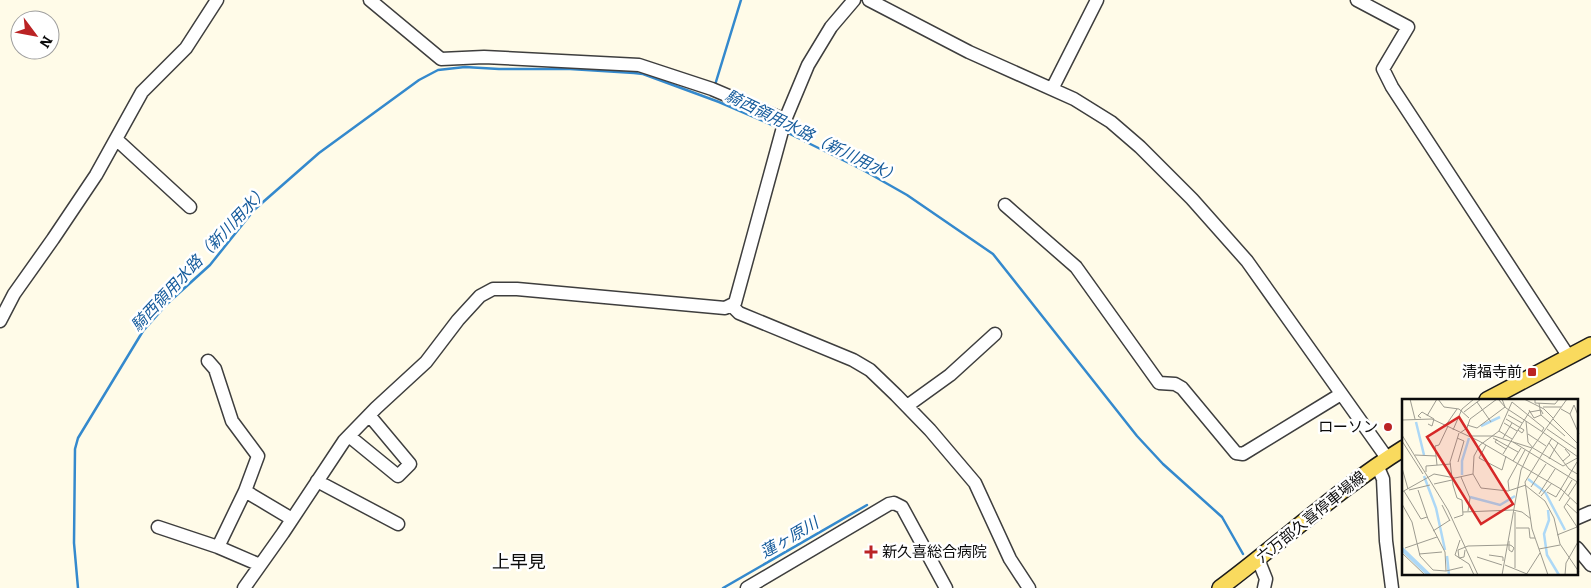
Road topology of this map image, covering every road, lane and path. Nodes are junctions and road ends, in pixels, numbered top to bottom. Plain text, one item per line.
1 (218, 0) edge
2 (370, 0) edge
3 (854, 0) edge
4 (869, 0) edge
5 (1097, 0) edge
6 (1357, 0) edge
7 (1052, 88) junction
8 (783, 126) junction
9 (116, 139) junction
10 (1005, 205) dead end
11 (190, 206) dead end
12 (732, 306) junction
13 (0, 321) edge
14 (995, 334) dead end
15 (1591, 345) edge
16 (1570, 358) junction
17 (208, 361) dead end
18 (1342, 394) junction
19 (1490, 399) edge
20 (907, 406) junction
21 (369, 415) junction
22 (349, 436) junction
23 (1402, 449) edge
24 (1382, 461) junction
25 (317, 480) junction
26 (245, 491) junction
27 (1591, 512) edge
28 (1578, 518) edge
29 (292, 519) junction
30 (398, 524) dead end
31 (158, 527) dead end
32 (218, 547) junction
33 (1578, 549) edge
34 (1258, 559) junction
35 (260, 564) junction
36 (1591, 565) edge
37 (244, 588) edge
38 (747, 588) edge
39 (946, 588) edge
40 (1029, 588) edge
41 (1220, 588) edge
42 (1264, 588) edge
43 (1392, 588) edge

1 - 9 street
2 - 8 street
3 - 8 street
4 - 7 street
5 - 7 street
6 - 16 street
7 - 18 street
8 - 12 street
9 - 11 street
9 - 13 street
10 - 18 street
12 - 20 street
12 - 21 street
14 - 20 street
15 - 16 main road
16 - 19 main road
17 - 26 street
18 - 24 street
20 - 40 street
21 - 22 street
21 - 22 street
22 - 25 street
23 - 24 main road, 六万部久喜停車場線
24 - 34 main road, 六万部久喜停車場線
24 - 43 street
25 - 29 street
25 - 30 street
26 - 29 street
26 - 32 street
27 - 28 street
29 - 35 street
31 - 32 street
32 - 35 street
33 - 36 street
34 - 41 main road, 六万部久喜停車場線
34 - 42 street
35 - 37 street
38 - 39 street

